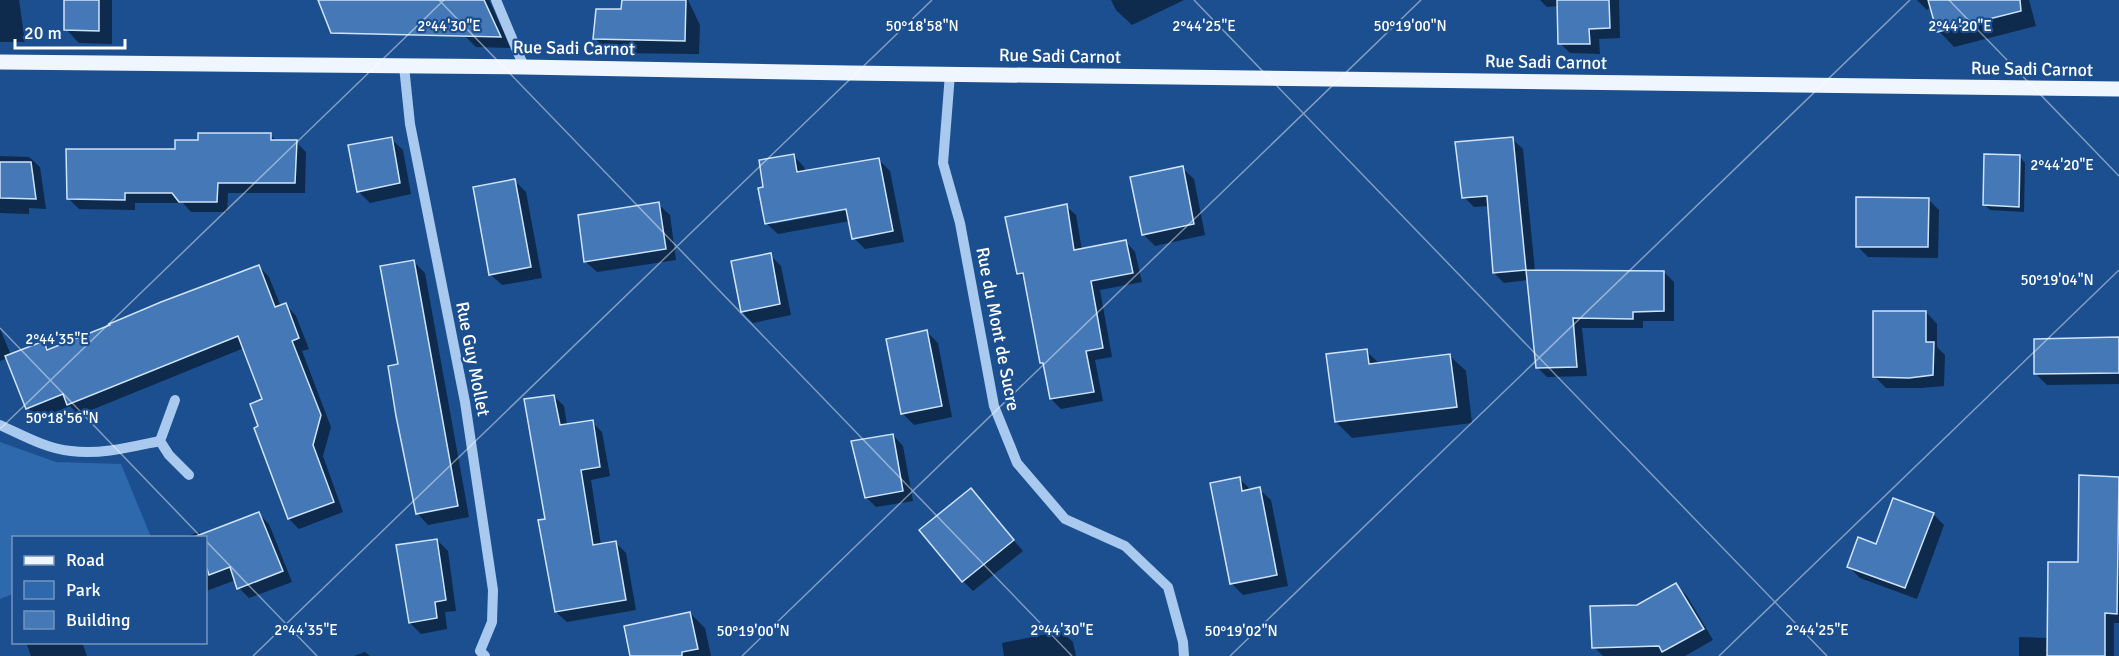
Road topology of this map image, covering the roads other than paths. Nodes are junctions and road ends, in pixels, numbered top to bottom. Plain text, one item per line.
1 (496, 0) edge
2 (0, 62) edge
3 (404, 66) junction
4 (524, 67) junction
5 (950, 74) junction
6 (2119, 90) edge
7 (175, 400) dead end
8 (0, 425) edge
9 (160, 441) junction
10 (189, 475) dead end
11 (480, 654) edge
12 (1184, 656) edge

1 - 4 street
2 - 3 main road, Rue Sadi Carnot
3 - 4 main road, Rue Sadi Carnot
3 - 11 street, Rue Guy Mollet
4 - 5 main road, Rue Sadi Carnot
5 - 6 main road, Rue Sadi Carnot
5 - 12 street, Rue du Mont de Sucre
7 - 9 street
8 - 9 street
9 - 10 street

